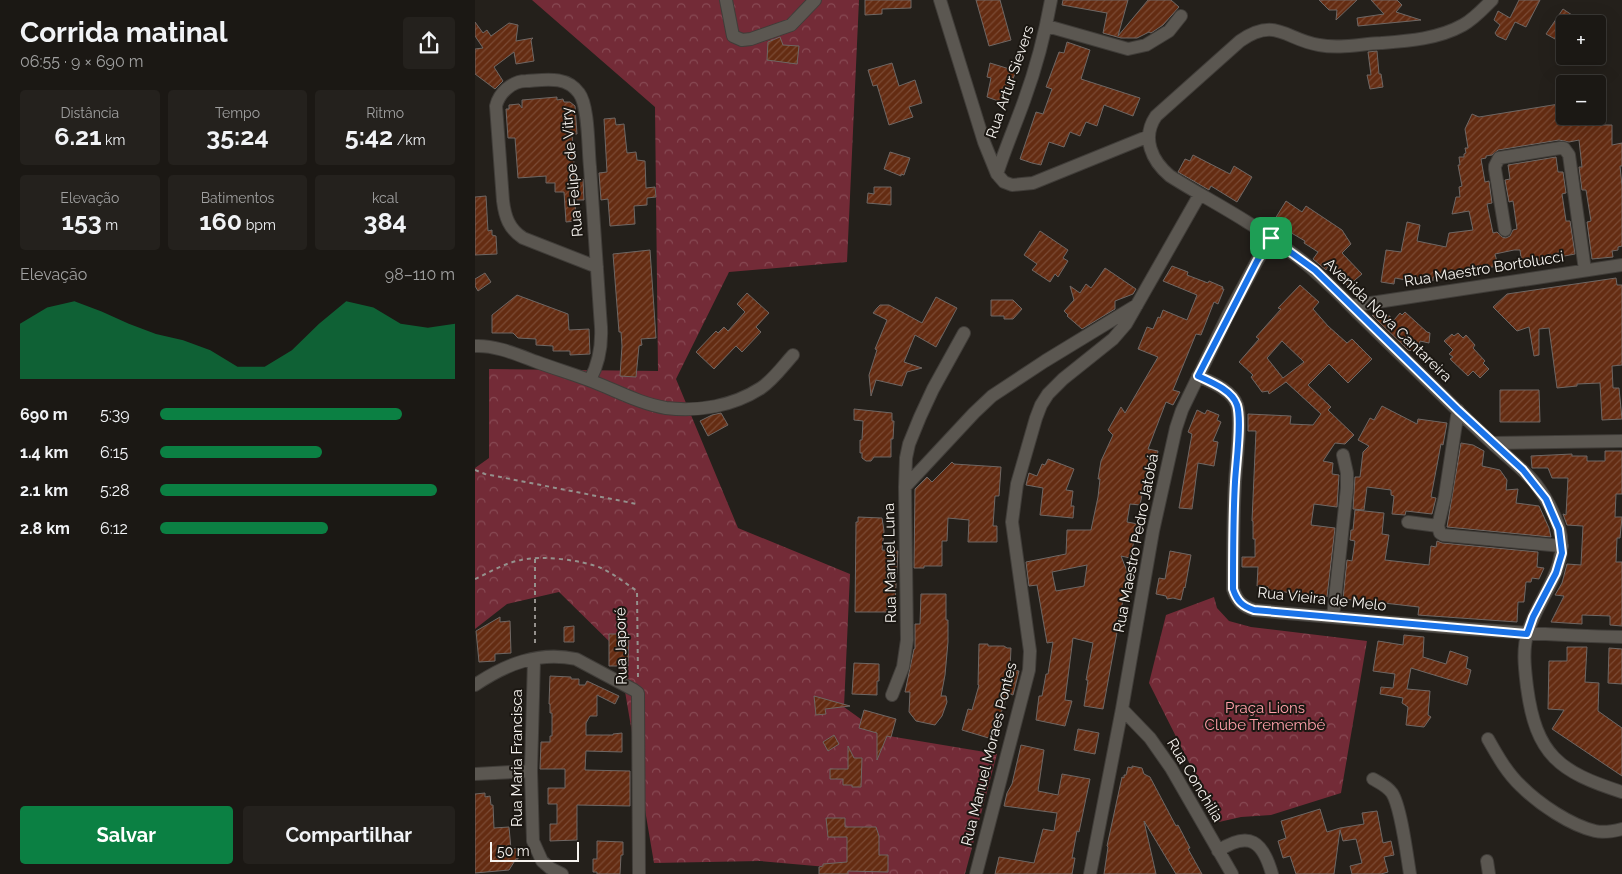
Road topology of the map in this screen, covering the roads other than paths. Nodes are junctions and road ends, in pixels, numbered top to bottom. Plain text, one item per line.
1 (726, 0) edge
2 (815, 0) edge
3 (940, 0) edge
4 (1051, 0) edge
5 (1479, 0) edge
6 (1491, 0) edge
7 (1181, 16) dead end
8 (1472, 20) junction
9 (1047, 26) junction
10 (1149, 136) junction
11 (997, 174) junction
12 (1200, 194) junction
13 (1505, 230) dead end
14 (1271, 238) junction
15 (1622, 265) edge
16 (597, 267) junction
17 (1585, 270) junction
18 (1139, 304) junction
19 (1351, 306) junction
20 (963, 333) dead end
21 (475, 346) edge
22 (793, 355) dead end
23 (1198, 376) junction
24 (590, 380) junction
25 (1458, 410) junction
26 (1622, 440) edge
27 (1492, 443) junction
28 (1343, 455) dead end
29 (905, 487) junction
30 (1408, 522) dead end
31 (1438, 526) junction
32 (1562, 546) junction
33 (1333, 617) junction
34 (1527, 634) junction
35 (1622, 637) edge
36 (534, 659) junction
37 (475, 684) edge
38 (892, 695) dead end
39 (1122, 709) junction
40 (1488, 739) dead end
41 (531, 771) junction
42 (475, 774) edge
43 (1373, 779) dead end
44 (1622, 792) edge
45 (1622, 829) edge
46 (1218, 851) junction
47 (1487, 861) dead end
48 (546, 871) edge
49 (561, 874) edge
50 (639, 874) edge
51 (976, 874) edge
52 (1090, 874) edge
53 (1232, 874) edge
54 (1272, 874) edge
55 (1410, 874) edge
56 (1489, 874) edge

1 - 2 street
3 - 11 street
4 - 9 street, Rua Artur Sievers
5 - 8 street
6 - 8 street
7 - 9 street
8 - 10 street
9 - 11 street, Rua Artur Sievers
10 - 11 street
10 - 12 street, Avenida Nova Cantareira
12 - 14 street, Avenida Nova Cantareira
12 - 18 street, Rua Manuel Moraes Pontes
13 - 17 street
14 - 19 street, Avenida Nova Cantareira
14 - 23 street, Rua Maestro Pedro Jatobá
15 - 17 street, Rua Maestro Bortolucci
16 - 16 street, Rua Felipe de Vitry
16 - 24 street, Rua Felipe de Vitry
17 - 19 street, Rua Maestro Bortolucci
18 - 29 street, Rua Manuel Luna
18 - 51 street, Rua Manuel Moraes Pontes
19 - 25 street, Avenida Nova Cantareira
20 - 29 street
21 - 24 street
22 - 24 street
23 - 33 street, Rua Vieira de Melo
23 - 39 street, Rua Maestro Pedro Jatobá
25 - 27 street, Avenida Nova Cantareira
25 - 31 street
26 - 27 street
27 - 32 street, Avenida Nova Cantareira
28 - 33 street
29 - 38 street, Rua Manuel Luna
30 - 31 street
31 - 32 street
32 - 34 street, Avenida Nova Cantareira
33 - 34 street, Rua Vieira de Melo
34 - 35 street, Rua Vieira de Melo
34 - 44 street, Avenida Nova Cantareira
36 - 37 street
36 - 41 street, Rua Maria Francisca
36 - 50 street, Rua Japoré
39 - 46 street, Rua Conchilia
39 - 52 street, Rua Maestro Pedro Jatobá
40 - 45 street
41 - 42 street
41 - 48 street, Rua Maria Francisca
43 - 55 street
46 - 53 street, Rua Conchilia
46 - 54 street
47 - 56 street
48 - 49 street, Rua Maria Francisca

